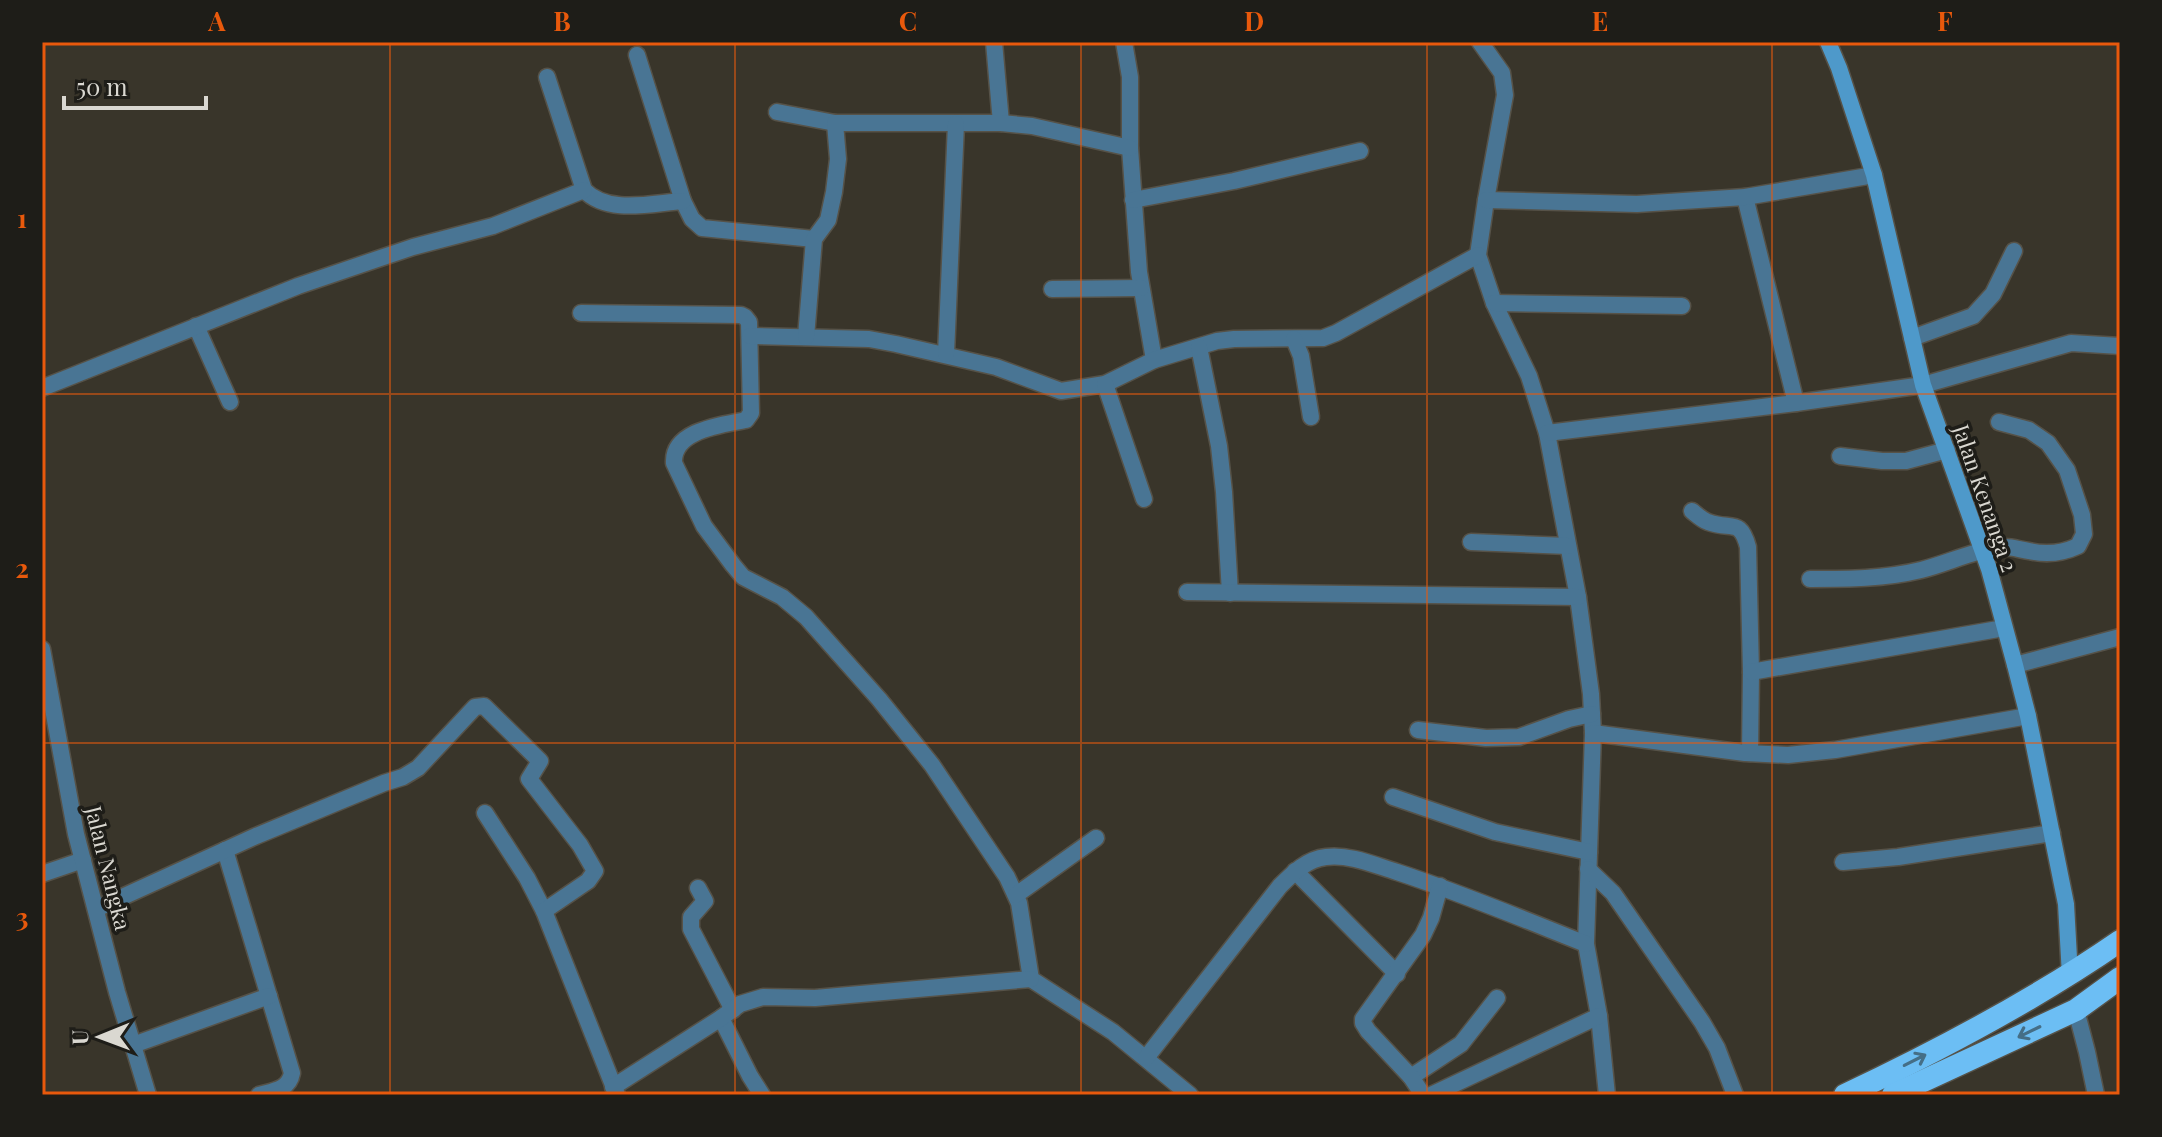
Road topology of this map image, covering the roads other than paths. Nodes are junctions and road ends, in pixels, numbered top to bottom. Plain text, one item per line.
1 (994, 42) edge
2 (1124, 42) edge
3 (1480, 42) edge
4 (1828, 42) edge
5 (637, 55) dead end
6 (547, 77) dead end
7 (777, 112) dead end
8 (835, 123) junction
9 (1001, 123) junction
10 (956, 124) junction
11 (1130, 148) junction
12 (1360, 151) dead end
13 (1874, 175) junction
14 (584, 190) junction
15 (1745, 197) junction
16 (1133, 200) junction
17 (1486, 200) junction
18 (683, 201) junction
19 (814, 239) junction
20 (2014, 251) dead end
21 (1478, 255) junction
22 (1141, 288) junction
23 (1052, 289) dead end
24 (1494, 303) junction
25 (1682, 306) dead end
26 (581, 313) dead end
27 (196, 326) junction
28 (750, 336) junction
29 (806, 337) junction
30 (1912, 338) junction
31 (1294, 339) junction
32 (2120, 346) edge
33 (1199, 347) junction
34 (946, 354) junction
35 (1154, 360) junction
36 (1105, 384) junction
37 (1923, 385) junction
38 (42, 388) edge
39 (230, 402) dead end
40 (1796, 403) junction
41 (1311, 417) dead end
42 (1999, 422) dead end
43 (1547, 433) junction
44 (1947, 450) junction
45 (1840, 456) dead end
46 (1144, 499) dead end
47 (1692, 511) dead end
48 (1471, 542) dead end
49 (1568, 546) junction
50 (1983, 551) junction
51 (1810, 579) dead end
52 (1187, 592) dead end
53 (1230, 593) junction
54 (1578, 597) junction
55 (2004, 628) junction
56 (2120, 637) edge
57 (42, 649) edge
58 (2015, 665) junction
59 (1751, 672) junction
60 (1592, 714) junction
61 (2028, 716) junction
62 (1418, 730) dead end
63 (1593, 733) junction
64 (1750, 753) junction
65 (1393, 797) dead end
66 (485, 813) dead end
67 (2052, 833) junction
68 (1096, 838) dead end
69 (225, 850) junction
70 (83, 860) junction
71 (1589, 860) junction
72 (1843, 862) dead end
73 (1295, 871) junction
74 (42, 874) edge
75 (1440, 886) junction
76 (698, 888) dead end
77 (1016, 895) junction
78 (541, 904) junction
79 (96, 909) junction
80 (2120, 941) edge
81 (1586, 944) junction
82 (1397, 974) junction
83 (2070, 976) junction
84 (2120, 978) edge
85 (1031, 979) junction
86 (269, 996) junction
87 (1497, 998) dead end
88 (2076, 1010) junction
89 (727, 1014) junction
90 (1599, 1016) junction
91 (133, 1045) junction
92 (1146, 1058) junction
93 (1411, 1077) junction
94 (615, 1091) edge
95 (148, 1095) edge
96 (259, 1095) edge
97 (762, 1095) edge
98 (1190, 1095) edge
99 (1423, 1095) edge
100 (1431, 1095) edge
101 (1607, 1095) edge
102 (1735, 1095) edge
103 (1845, 1095) edge
104 (1893, 1095) edge
105 (2096, 1095) edge

1 - 9 street
2 - 11 street
3 - 17 street
4 - 13 main road, Jalan Kenanga 2
5 - 18 street
6 - 14 street
7 - 8 street
8 - 10 street
8 - 19 street
9 - 10 street
9 - 11 street
10 - 34 street
11 - 16 street
12 - 16 street
13 - 15 street
13 - 30 main road, Jalan Kenanga 2
14 - 18 street
14 - 27 street
15 - 17 street
15 - 40 street
16 - 22 street
17 - 21 street
18 - 19 street
19 - 29 street
20 - 30 street
21 - 24 street
21 - 31 street
22 - 23 street
22 - 35 street
24 - 25 street
24 - 43 street
26 - 28 street
27 - 38 street
27 - 39 street
28 - 29 street
28 - 77 street
29 - 34 street
30 - 37 main road, Jalan Kenanga 2
31 - 33 street
31 - 41 street
32 - 37 street
33 - 35 street
33 - 53 street
34 - 36 street
35 - 36 street
36 - 46 street
37 - 40 street
37 - 44 main road, Jalan Kenanga 2
40 - 43 street
42 - 50 street
43 - 49 street
44 - 45 street
44 - 50 main road, Jalan Kenanga 2
47 - 59 street
48 - 49 street
49 - 54 street
50 - 51 street
50 - 55 main road, Jalan Kenanga 2
52 - 53 street
53 - 54 street
54 - 60 street
55 - 58 main road, Jalan Kenanga 2
55 - 59 street
56 - 58 street
57 - 70 street, Jalan Nangka
58 - 61 main road, Jalan Kenanga 2
59 - 64 street
60 - 62 street
60 - 63 street
61 - 64 street
61 - 67 main road, Jalan Kenanga 2
63 - 64 street
63 - 71 street
65 - 71 street
66 - 78 street
67 - 72 street
67 - 83 main road, Jalan Kenanga 2
68 - 77 street
69 - 78 street
69 - 79 street
69 - 86 street
70 - 74 street
70 - 79 street, Jalan Nangka
71 - 81 street
71 - 102 street
73 - 75 street
73 - 82 street
73 - 92 street
75 - 81 street
75 - 82 street
76 - 89 street
77 - 85 street
78 - 94 street
79 - 91 street, Jalan Nangka
80 - 83 highway
81 - 90 street
82 - 93 street
83 - 88 highway
103 -> 83 highway
84 - 88 highway
85 - 89 street
85 - 92 street
86 - 91 street
86 - 96 street
87 - 93 street
88 -> 104 highway
88 - 105 street
89 - 94 street
89 - 97 street
90 - 100 street
90 - 101 street
91 - 95 street, Jalan Nangka
92 - 98 street
93 - 99 street

